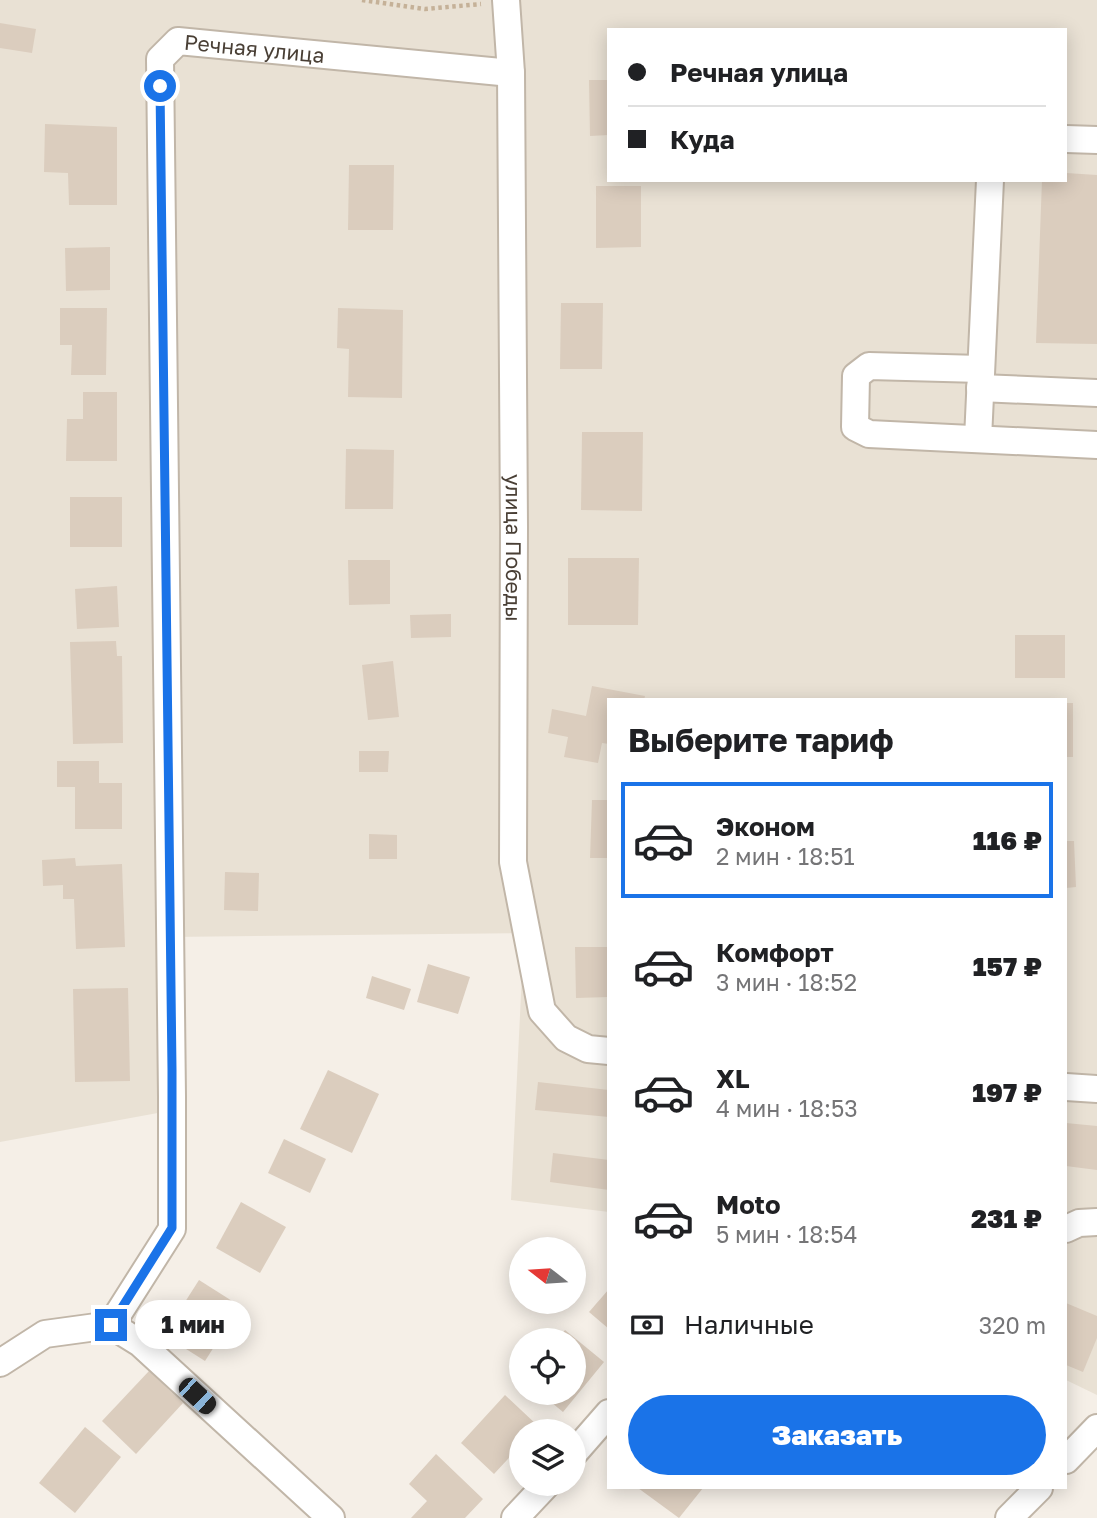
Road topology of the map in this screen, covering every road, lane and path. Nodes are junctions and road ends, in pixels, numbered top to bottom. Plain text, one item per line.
1 (362, 0) edge
2 (506, 1) edge
3 (511, 73) junction
4 (1067, 139) edge
5 (1097, 140) edge
6 (990, 182) edge
7 (981, 379) junction
8 (1097, 393) edge
9 (978, 439) junction
10 (1097, 445) edge
11 (607, 1051) edge
12 (1067, 1087) edge
13 (1097, 1089) edge
14 (1097, 1222) edge
15 (1067, 1229) edge
16 (111, 1325) junction
17 (0, 1363) edge
18 (607, 1415) edge
19 (1097, 1428) edge
20 (586, 1439) edge
21 (1067, 1459) edge
22 (1038, 1489) edge
23 (536, 1496) edge
24 (331, 1518) edge
25 (515, 1518) edge
26 (1009, 1518) edge

1 - 2 path
2 - 3 street, улица Победы
3 - 11 street, улица Победы
3 - 16 street, Речная улица
4 - 5 street
6 - 7 street
7 - 8 street
7 - 9 street
7 - 9 street
9 - 10 street
12 - 13 street
14 - 15 street
16 - 17 street
16 - 24 street
18 - 20 street
19 - 21 street
22 - 26 street
23 - 25 street

